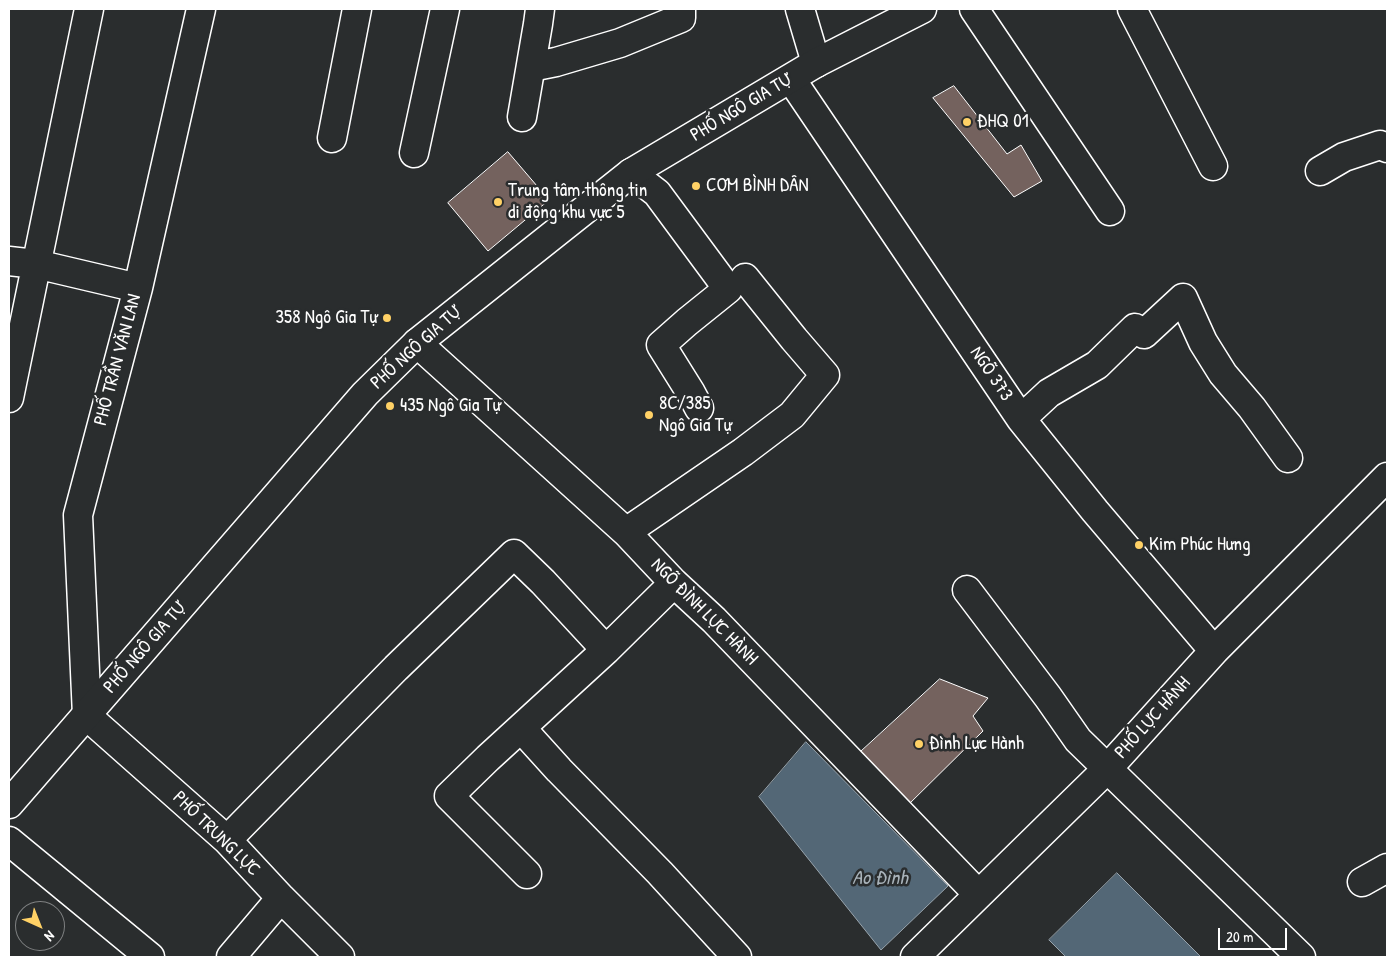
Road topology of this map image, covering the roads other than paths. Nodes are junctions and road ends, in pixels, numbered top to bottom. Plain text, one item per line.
1 (89, 9) edge
2 (201, 9) edge
3 (358, 9) edge
4 (445, 9) edge
5 (540, 9) edge
6 (681, 9) edge
7 (800, 9) edge
8 (922, 9) edge
9 (974, 9) edge
10 (1132, 9) edge
11 (816, 63) junction
12 (531, 67) junction
13 (791, 79) junction
14 (522, 117) dead end
15 (332, 138) dead end
16 (1387, 148) edge
17 (414, 153) dead end
18 (1213, 166) dead end
19 (1320, 171) dead end
20 (631, 173) junction
21 (1110, 212) dead end
22 (9, 262) edge
23 (36, 264) junction
24 (746, 278) dead end
25 (138, 288) junction
26 (417, 343) junction
27 (9, 398) edge
28 (699, 408) dead end
29 (1021, 419) junction
30 (1288, 458) dead end
31 (1387, 479) edge
32 (626, 532) junction
33 (674, 583) junction
34 (967, 590) dead end
35 (606, 650) junction
36 (1214, 651) junction
37 (87, 716) junction
38 (521, 728) junction
39 (1108, 768) junction
40 (9, 804) edge
41 (227, 840) junction
42 (9, 841) edge
43 (1387, 868) edge
44 (527, 874) dead end
45 (1362, 882) dead end
46 (978, 894) junction
47 (281, 898) junction
48 (150, 957) edge
49 (231, 957) edge
50 (340, 957) edge
51 (737, 957) edge
52 (915, 957) edge
53 (1301, 957) edge

1 - 23 street
2 - 25 street, PHỐ TRẦN VĂN LAN
3 - 15 street
4 - 17 street
5 - 12 street
6 - 12 street
7 - 11 street
8 - 11 street, PHỐ NGÔ GIA TỰ
9 - 21 street
10 - 18 street
11 - 13 street, PHỐ NGÔ GIA TỰ
12 - 14 street
13 - 20 street, PHỐ NGÔ GIA TỰ
13 - 29 street, NGÕ 373
16 - 19 street
20 - 26 street, PHỐ NGÔ GIA TỰ
20 - 28 street
22 - 23 street
23 - 25 street
23 - 27 street
24 - 32 street
25 - 37 street, PHỐ TRẦN VĂN LAN
26 - 32 street, NGÕ ĐÌNH LỰC HÀNH
26 - 37 street, PHỐ NGÔ GIA TỰ
29 - 30 street
29 - 36 street, NGÕ 373
31 - 36 street, PHỐ LỰC HÀNH
32 - 33 street, NGÕ ĐÌNH LỰC HÀNH
33 - 35 street
33 - 46 street, NGÕ ĐÌNH LỰC HÀNH
34 - 39 street
35 - 38 street
35 - 41 street
36 - 39 street, PHỐ LỰC HÀNH
37 - 40 street, PHỐ NGÔ GIA TỰ
37 - 41 street, PHỐ TRUNG LỰC
38 - 44 street
38 - 51 street
39 - 46 street, PHỐ LỰC HÀNH
39 - 53 street
41 - 47 street, PHỐ TRUNG LỰC
42 - 48 street
43 - 45 street
46 - 52 street, PHỐ LỰC HÀNH
47 - 49 street
47 - 50 street, PHỐ TRUNG LỰC

